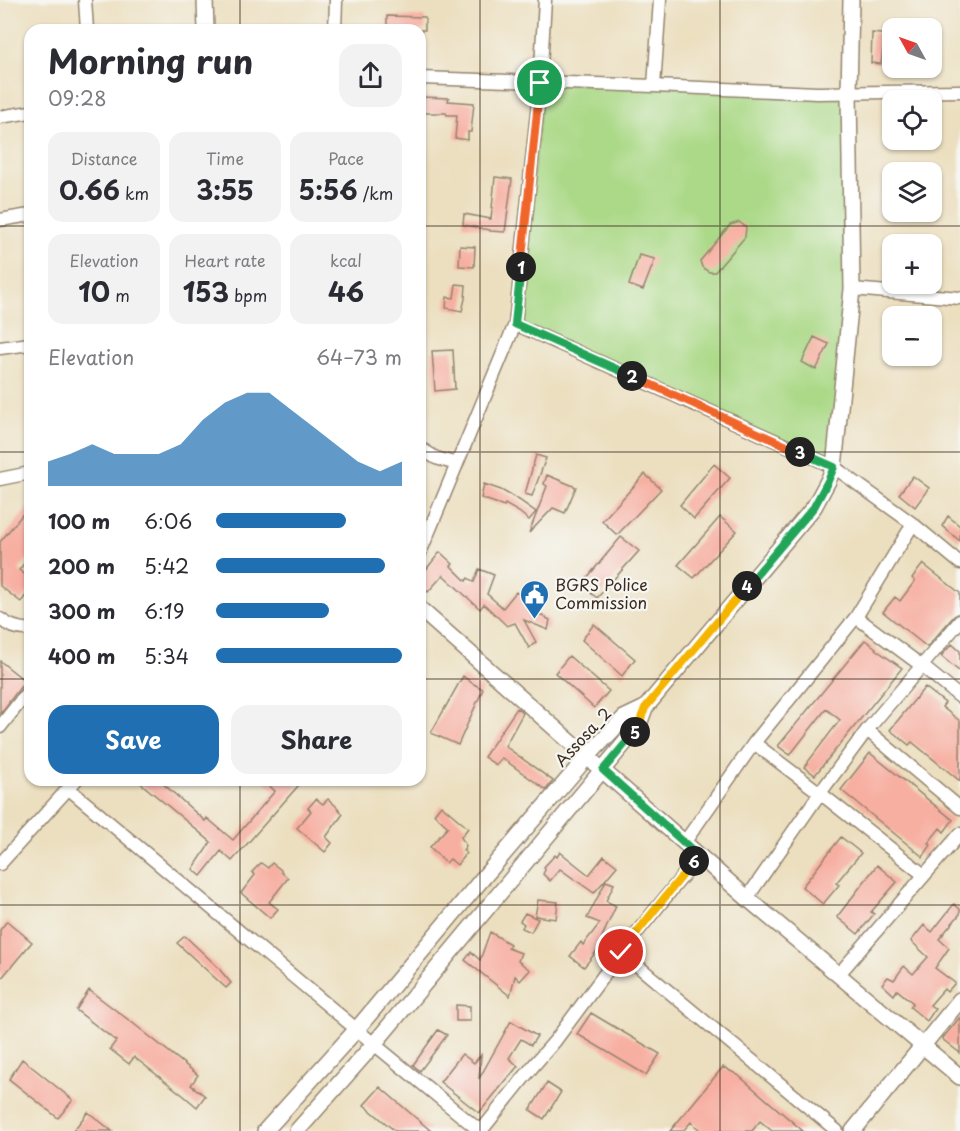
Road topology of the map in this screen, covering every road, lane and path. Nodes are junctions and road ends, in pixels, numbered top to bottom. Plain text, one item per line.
1 (85, 0) edge
2 (205, 0) edge
3 (336, 0) edge
4 (545, 0) edge
5 (660, 0) edge
6 (851, 0) edge
7 (87, 24) edge
8 (206, 24) edge
9 (335, 24) edge
10 (426, 78) edge
11 (540, 83) junction
12 (654, 86) junction
13 (960, 91) edge
14 (849, 93) junction
15 (24, 113) edge
16 (0, 117) edge
17 (24, 216) edge
18 (0, 220) edge
19 (852, 289) junction
20 (960, 298) edge
21 (515, 324) junction
22 (24, 345) edge
23 (0, 348) edge
24 (426, 452) edge
25 (457, 464) junction
26 (834, 467) junction
27 (24, 474) edge
28 (0, 479) edge
29 (913, 524) junction
30 (426, 539) edge
31 (960, 563) edge
32 (426, 614) edge
33 (856, 617) junction
34 (0, 619) edge
35 (960, 621) edge
36 (24, 630) edge
37 (922, 666) junction
38 (24, 697) edge
39 (960, 698) edge
40 (645, 708) junction
41 (0, 727) edge
42 (867, 730) junction
43 (754, 743) junction
44 (587, 757) junction
45 (603, 770) junction
46 (71, 786) edge
47 (75, 786) edge
48 (820, 793) junction
49 (960, 808) edge
50 (960, 834) edge
51 (684, 843) junction
52 (699, 856) junction
53 (0, 864) edge
54 (924, 875) junction
55 (747, 898) junction
56 (621, 952) junction
57 (839, 974) junction
58 (960, 1000) edge
59 (357, 1029) junction
60 (374, 1044) junction
61 (922, 1045) junction
62 (960, 1077) edge
63 (265, 1131) edge
64 (297, 1131) edge
65 (480, 1131) edge
66 (837, 1131) edge
67 (853, 1131) edge

1 - 7 street
2 - 8 street
3 - 9 street
4 - 11 street
5 - 12 street
6 - 14 street
10 - 11 street
11 - 12 street
11 - 21 street
12 - 14 street
13 - 14 street
14 - 19 street
15 - 16 street
17 - 18 street
19 - 20 street
19 - 26 street
21 - 25 street
21 - 26 street
22 - 23 street
24 - 25 street
25 - 30 street
26 - 29 street
26 - 40 street
27 - 28 street
29 - 31 street
29 - 33 street
32 - 44 street
33 - 37 street
33 - 43 street
34 - 36 street
35 - 37 street
37 - 39 street
37 - 42 street
38 - 41 street
40 - 44 street, Assosa_2
40 - 45 street, Assosa_2
42 - 48 street
42 - 49 street
43 - 48 street
43 - 51 street
44 - 45 street
44 - 59 street, Assosa_2
45 - 51 street
45 - 60 street, Assosa_2
46 - 53 street
47 - 59 street
48 - 54 street
48 - 55 street
50 - 54 street
51 - 52 street
52 - 55 street
52 - 56 street
54 - 57 street
55 - 57 street
56 - 65 street
56 - 66 street
57 - 61 street
58 - 61 street
59 - 60 street
59 - 63 street, Assosa_2
60 - 64 street, Assosa_2
60 - 65 street
61 - 62 street
61 - 67 street

